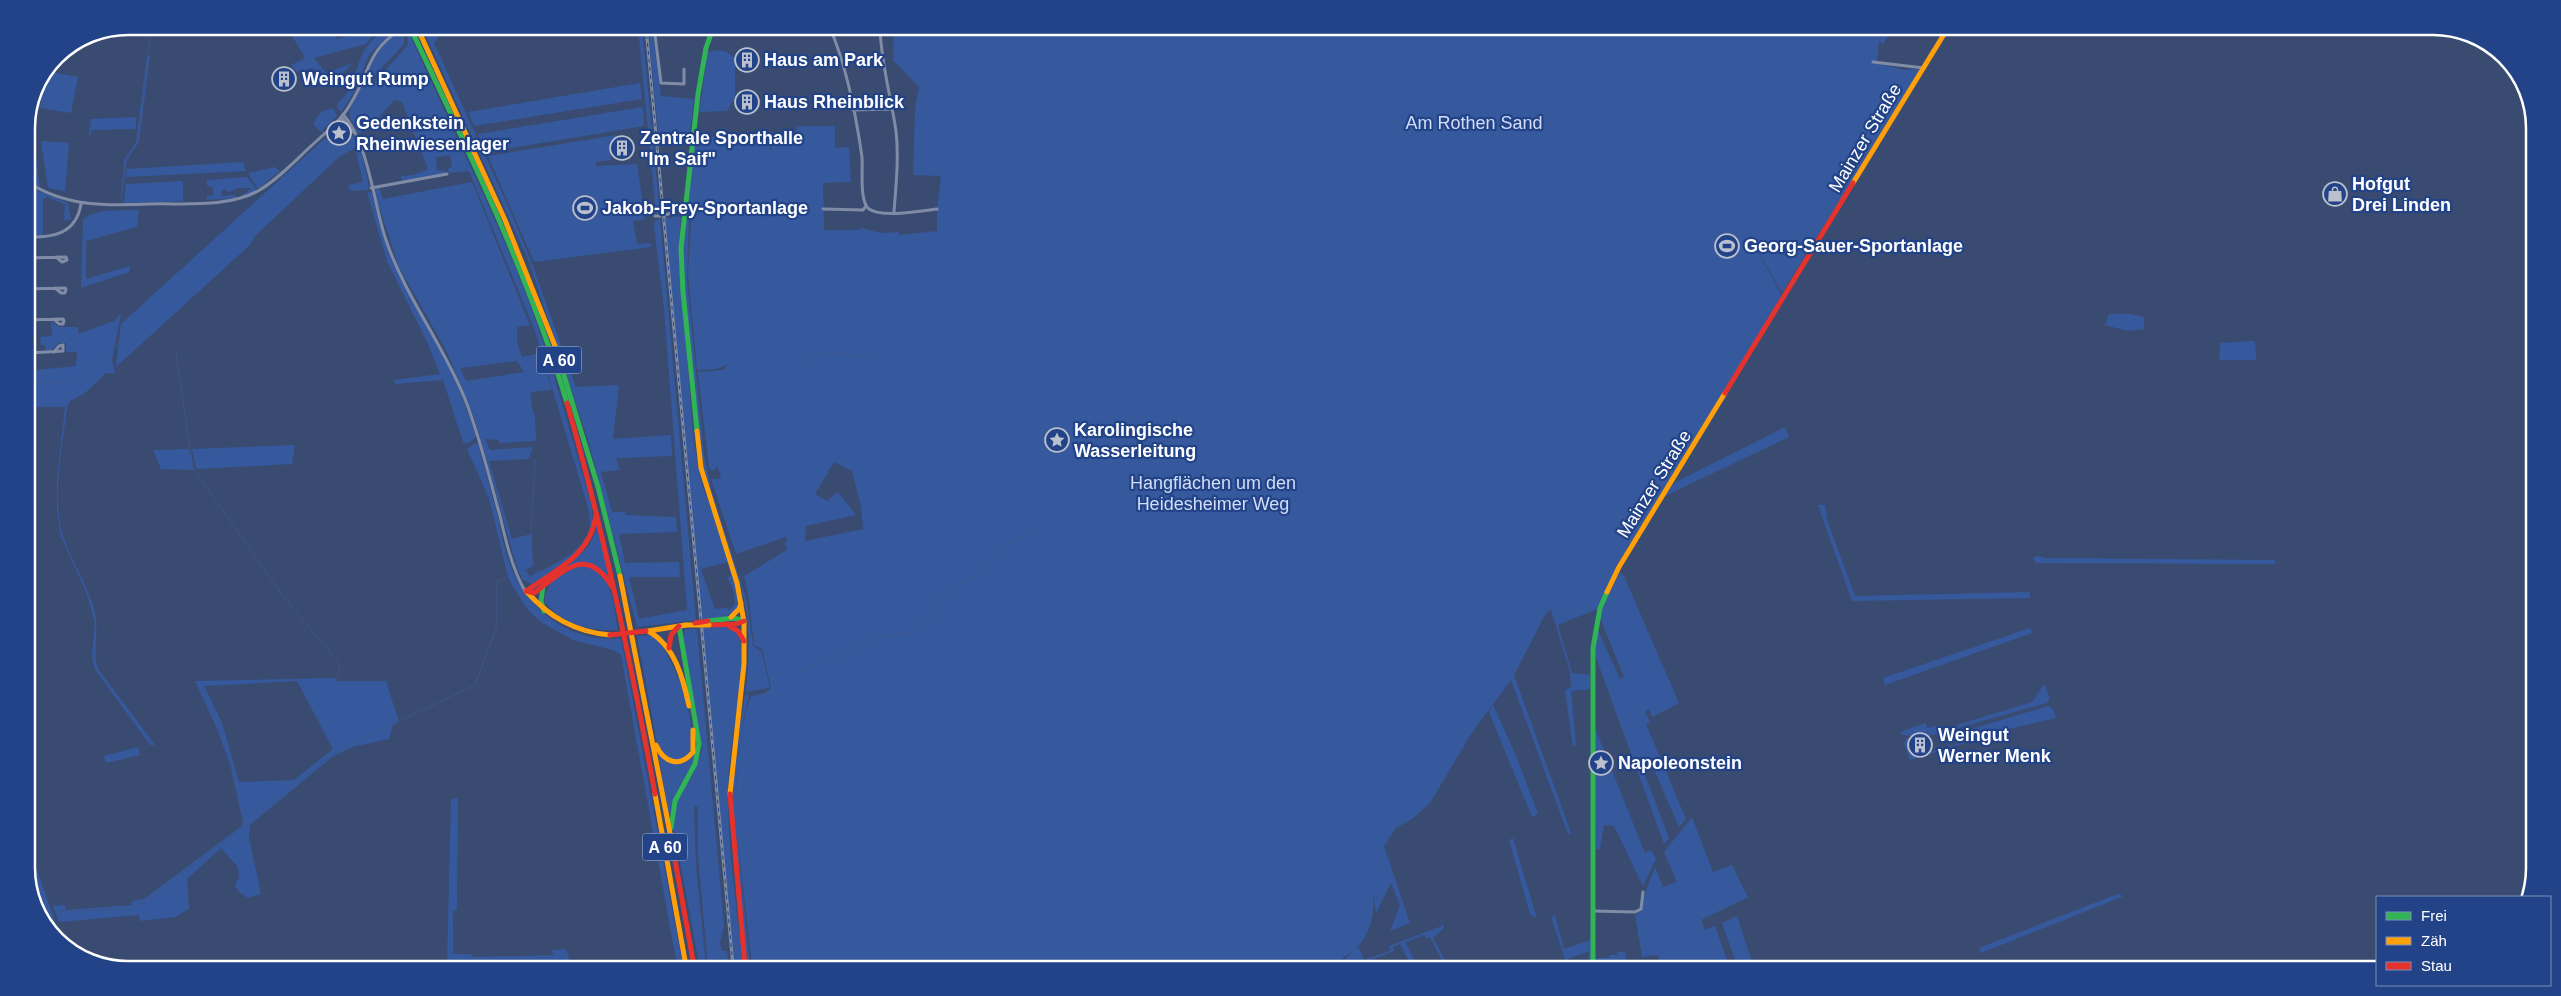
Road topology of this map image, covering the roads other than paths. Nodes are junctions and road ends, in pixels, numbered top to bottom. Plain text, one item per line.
1 (392, 35) edge
2 (414, 35) edge
3 (421, 35) edge
4 (655, 35) edge
5 (711, 35) edge
6 (832, 35) edge
7 (880, 35) edge
8 (1943, 35) edge
9 (1873, 62) dead end
10 (1924, 68) junction
11 (684, 69) dead end
12 (892, 109) junction
13 (853, 110) junction
14 (342, 116) junction
15 (330, 127) junction
16 (349, 128) junction
17 (357, 137) junction
18 (447, 174) dead end
19 (35, 186) edge
20 (371, 188) junction
21 (81, 204) junction
22 (866, 206) junction
23 (684, 209) junction
24 (823, 209) dead end
25 (937, 209) dead end
26 (894, 212) junction
27 (665, 215) dead end
28 (35, 237) edge
29 (56, 256) dead end
30 (35, 257) edge
31 (55, 288) dead end
32 (35, 289) edge
33 (54, 319) dead end
34 (35, 320) edge
35 (54, 352) dead end
36 (35, 353) edge
37 (596, 506) junction
38 (543, 586) junction
39 (526, 591) junction
40 (618, 599) junction
41 (741, 600) junction
42 (544, 611) junction
43 (726, 621) junction
44 (744, 621) junction
45 (679, 626) junction
46 (647, 631) junction
47 (670, 652) junction
48 (745, 652) junction
49 (647, 714) junction
50 (671, 845) junction
51 (1643, 892) dead end
52 (1593, 911) junction
53 (685, 961) edge
54 (693, 961) edge
55 (745, 961) edge
56 (1593, 961) edge

1 - 14 street
2 - 37 main road, A 60
3 - 49 main road, A 60
4 - 11 street
5 - 23 main road
6 - 13 street
7 - 12 street
8 - 10 main road, Mainzer Straße
9 - 10 street
10 - 52 main road, Mainzer Straße
12 - 13 street
12 - 26 street
13 - 22 street
14 - 15 street
14 - 16 street
14 - 17 street
15 - 16 street
15 - 21 street
16 - 17 street
17 - 20 street
18 - 20 street
19 - 21 street
20 - 39 street
21 - 28 street
22 - 24 street
22 - 26 street
23 - 27 street
23 - 41 main road
25 - 26 street
29 - 30 street
31 - 32 street
33 - 34 street
35 - 36 street
37 - 39 main road
37 - 40 main road, A 60
38 - 39 main road
38 - 40 main road
38 - 42 main road
39 - 42 main road
40 - 53 main road, A 60
41 - 43 main road
41 - 44 main road
42 - 46 main road, bridge
43 - 44 main road
43 - 45 main road, bridge
43 - 48 main road
44 - 48 main road
45 - 46 main road
45 - 47 main road
45 - 50 main road
46 - 47 main road
47 - 49 main road
48 - 55 main road
49 - 50 main road, A 60
50 - 54 main road, A 60
51 - 52 street
52 - 56 main road, Mainzer Straße

